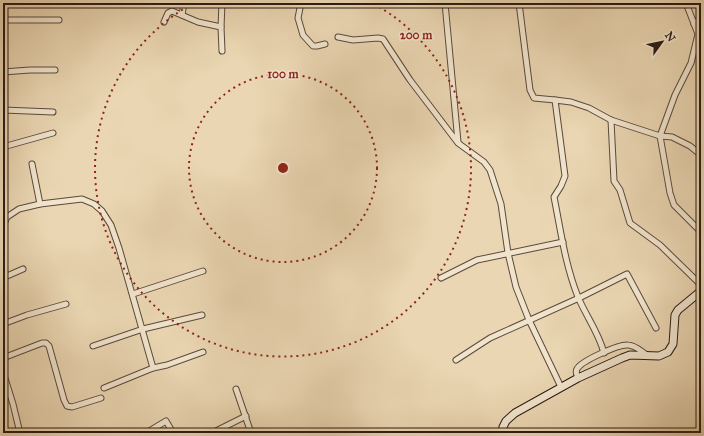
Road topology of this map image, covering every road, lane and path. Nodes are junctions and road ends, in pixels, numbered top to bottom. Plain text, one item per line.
1 (184, 3) edge
2 (222, 3) edge
3 (301, 3) edge
4 (445, 3) edge
5 (519, 3) edge
6 (686, 3) edge
7 (182, 15) junction
8 (701, 18) edge
9 (3, 20) edge
10 (59, 20) dead end
11 (164, 22) dead end
12 (694, 24) junction
13 (221, 27) junction
14 (699, 35) edge
15 (338, 37) dead end
16 (326, 44) dead end
17 (222, 51) dead end
18 (55, 70) dead end
19 (3, 72) edge
20 (555, 100) junction
21 (3, 110) edge
22 (53, 112) dead end
23 (611, 120) junction
24 (53, 133) dead end
25 (660, 136) junction
26 (458, 143) junction
27 (3, 148) edge
28 (701, 155) edge
29 (32, 164) dead end
30 (40, 204) junction
31 (3, 226) edge
32 (701, 232) edge
33 (562, 242) junction
34 (508, 253) junction
35 (23, 269) dead end
36 (203, 271) dead end
37 (3, 276) edge
38 (441, 278) dead end
39 (701, 285) edge
40 (701, 291) edge
41 (133, 294) junction
42 (579, 298) junction
43 (66, 304) dead end
44 (202, 315) dead end
45 (529, 320) junction
46 (3, 324) edge
47 (656, 328) dead end
48 (143, 329) junction
49 (93, 346) dead end
50 (204, 352) dead end
51 (604, 353) junction
52 (647, 355) junction
53 (3, 358) edge
54 (456, 360) dead end
55 (153, 368) junction
56 (3, 374) edge
57 (578, 378) junction
58 (561, 387) junction
59 (104, 388) dead end
60 (236, 389) dead end
61 (101, 398) dead end
62 (246, 416) junction
63 (20, 433) edge
64 (146, 433) edge
65 (173, 433) edge
66 (212, 433) edge
67 (251, 433) edge
68 (502, 433) edge

1 - 7 street
2 - 13 street
3 - 16 street
4 - 26 street
5 - 20 street
6 - 12 street
7 - 11 street
7 - 13 street
8 - 12 street
9 - 10 street
12 - 14 street
13 - 17 street
14 - 25 street
15 - 26 street
18 - 19 street
20 - 23 street
20 - 33 street
21 - 22 street
23 - 25 street
23 - 39 street
24 - 27 street
25 - 28 street
25 - 32 street
26 - 34 street
29 - 30 street
30 - 31 street
30 - 41 street
33 - 34 street
33 - 42 street
34 - 38 street
34 - 45 street
35 - 37 street
36 - 41 street
40 - 52 main road
41 - 48 street
42 - 45 street
42 - 47 street
42 - 51 street
43 - 46 street
44 - 48 street
45 - 54 street
45 - 58 street
48 - 49 street
48 - 55 street
50 - 55 street
51 - 52 street
51 - 57 street
52 - 57 main road
53 - 61 street
55 - 59 street
56 - 63 street
57 - 58 main road
58 - 68 main road
60 - 62 street
62 - 66 street
62 - 67 street
64 - 65 street

